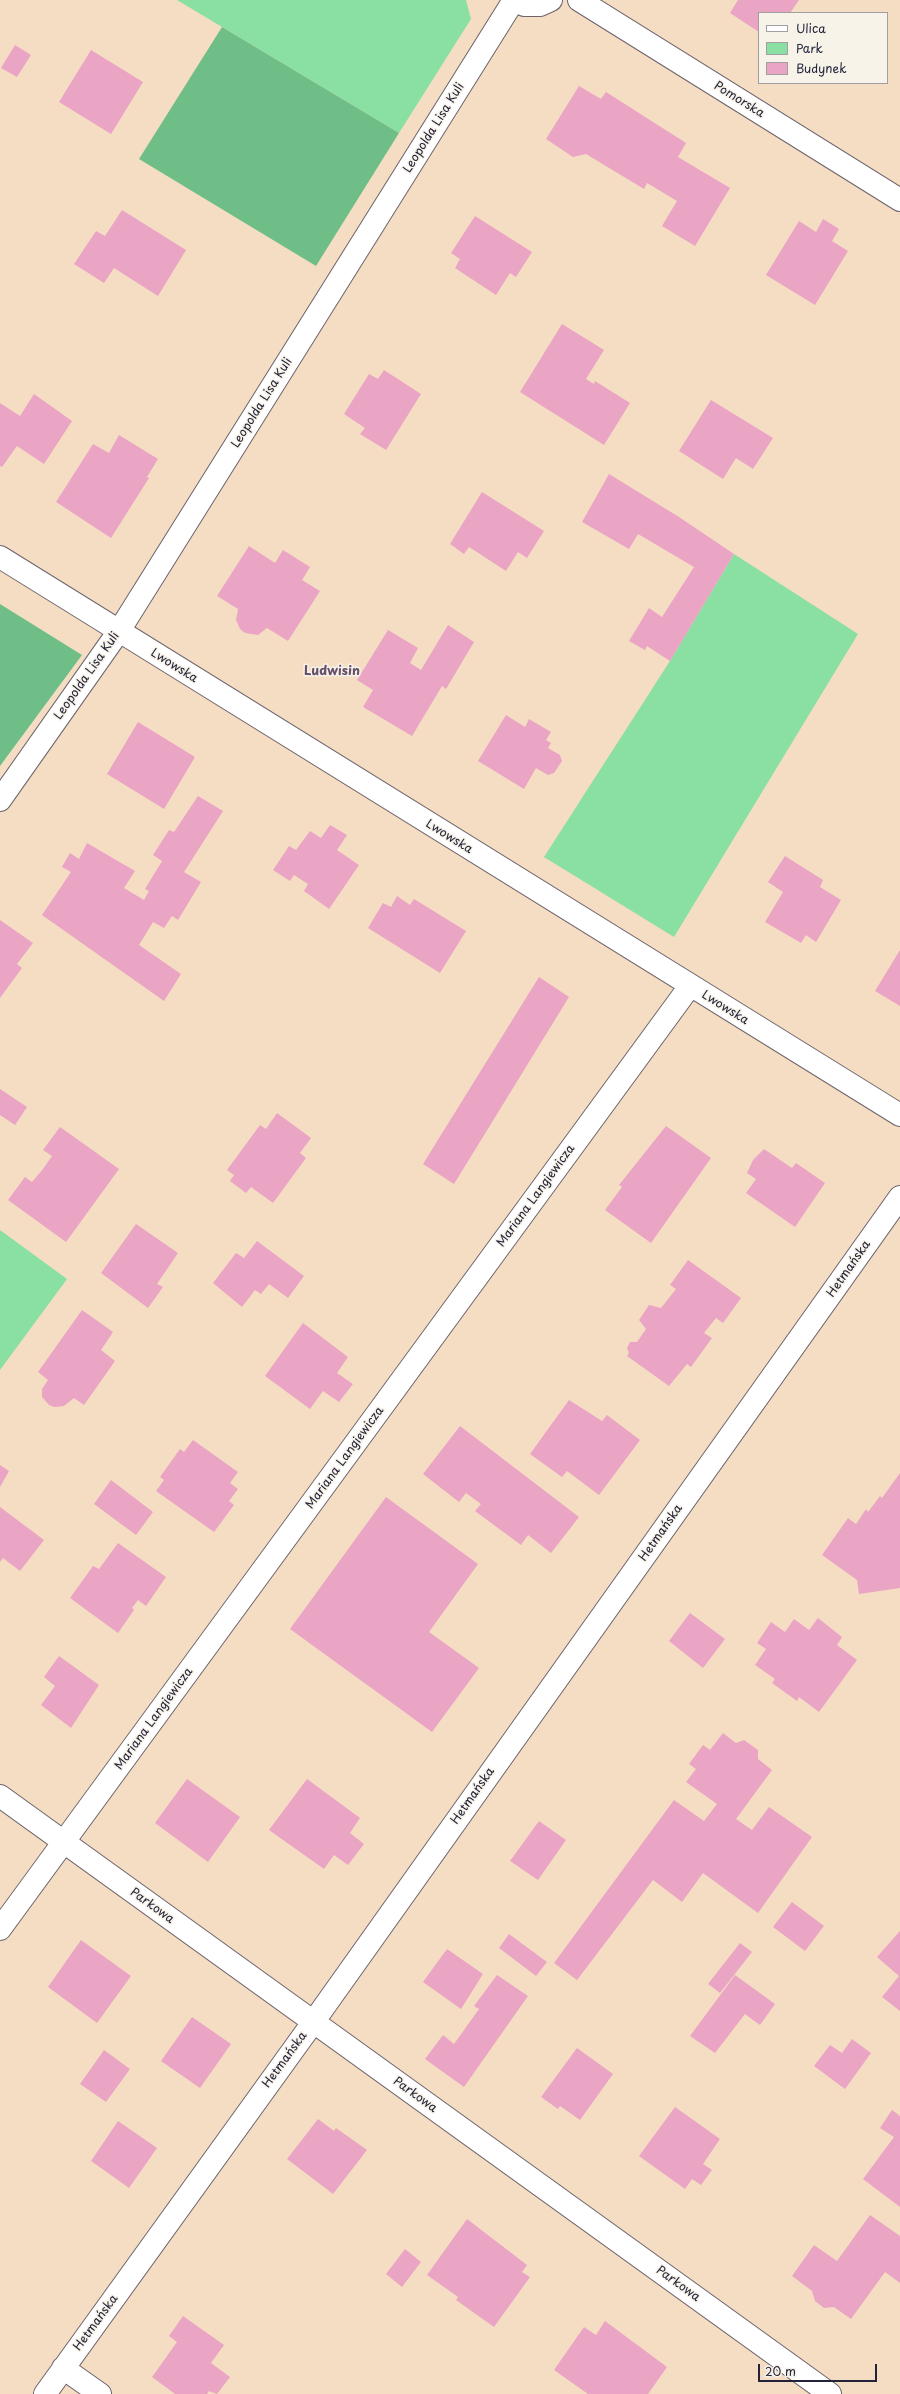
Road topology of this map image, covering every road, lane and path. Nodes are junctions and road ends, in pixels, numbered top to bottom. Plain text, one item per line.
1 (514, 0) edge
2 (551, 0) edge
3 (579, 0) edge
4 (900, 200) edge
5 (0, 557) edge
6 (119, 631) junction
7 (0, 800) edge
8 (690, 986) junction
9 (900, 1115) edge
10 (900, 1197) edge
11 (0, 1796) edge
12 (64, 1842) junction
13 (0, 1929) edge
14 (314, 2021) junction
15 (63, 2368) junction
16 (45, 2394) edge
17 (100, 2394) edge
18 (830, 2394) edge

1 - 2 street
1 - 6 street, Leopolda Lisa Kuli
3 - 4 street, Pomorska
5 - 6 street, Lwowska
6 - 7 street, Leopolda Lisa Kuli
6 - 8 street, Lwowska
8 - 9 street, Lwowska
8 - 12 street, Mariana Langiewicza
10 - 14 street, Hetmańska
11 - 12 street, Parkowa
12 - 13 street, Mariana Langiewicza
12 - 14 street, Parkowa
14 - 15 street, Hetmańska
14 - 18 street, Parkowa
15 - 16 street, Hetmańska
15 - 17 street

